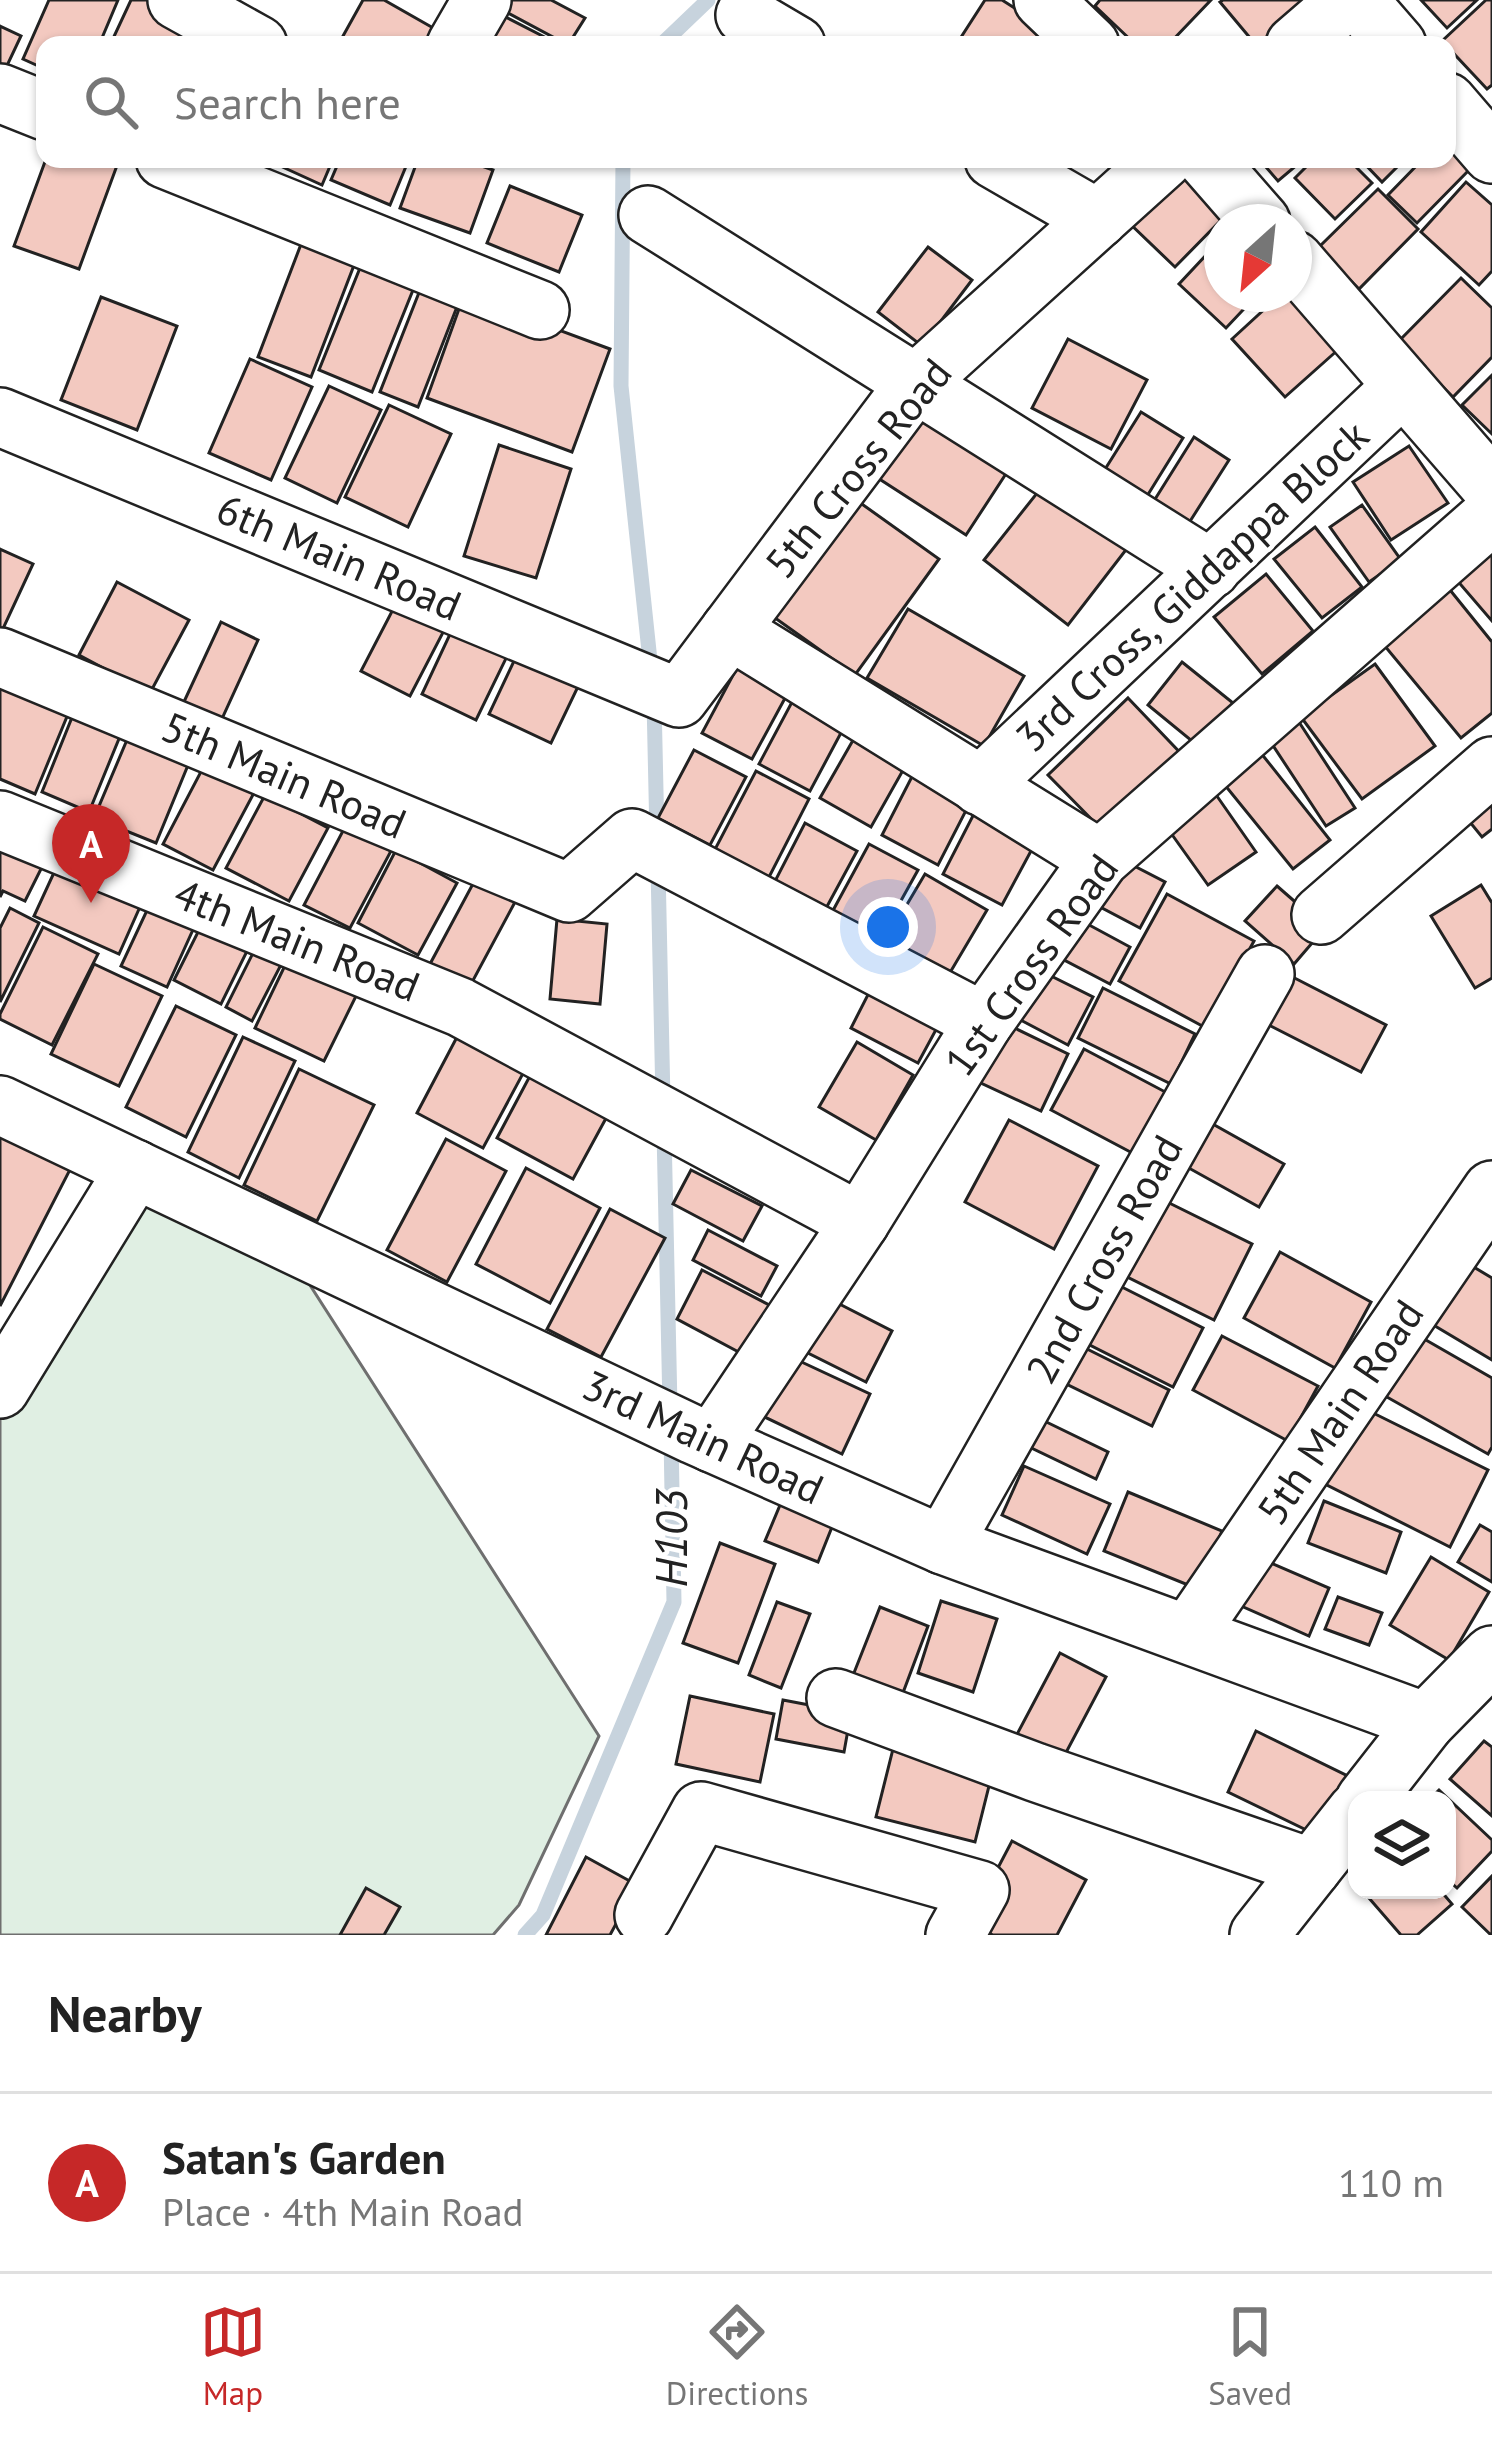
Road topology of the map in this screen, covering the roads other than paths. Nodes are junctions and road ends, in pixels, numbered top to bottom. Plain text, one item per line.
1 (177, 0) edge
2 (482, 0) edge
3 (1043, 0) edge
4 (1347, 0) edge
5 (1358, 0) edge
6 (745, 15) dead end
7 (248, 25) edge
8 (461, 36) edge
9 (781, 36) edge
10 (1081, 36) edge
11 (1305, 36) edge
12 (1389, 36) edge
13 (0, 93) edge
14 (36, 107) edge
15 (1456, 112) edge
16 (1492, 154) edge
17 (187, 168) edge
18 (1010, 168) edge
19 (1154, 168) edge
20 (1214, 168) edge
21 (1245, 204) edge
22 (648, 215) dead end
23 (1098, 219) junction
24 (1312, 281) edge
25 (540, 310) dead end
26 (914, 385) junction
27 (1403, 386) junction
28 (0, 416) edge
29 (1492, 488) edge
30 (1492, 515) edge
31 (1211, 569) junction
32 (730, 629) junction
33 (0, 657) edge
34 (654, 688) joint
35 (1492, 766) edge
36 (980, 786) junction
37 (0, 820) edge
38 (1100, 859) junction
39 (1321, 915) dead end
40 (1265, 974) dead end
41 (984, 1022) junction
42 (0, 1105) edge
43 (135, 1168) junction
44 (1492, 1190) edge
45 (860, 1222) junction
46 (0, 1389) edge
47 (684, 1430) junction
48 (943, 1545) junction
49 (1189, 1633) junction
50 (1492, 1655) edge
51 (836, 1698) dead end
52 (1426, 1722) junction
53 (1372, 1791) edge
54 (1348, 1822) edge
55 (1312, 1868) junction
56 (649, 1928) edge
57 (955, 1935) edge
58 (1259, 1935) edge

1 - 7 street
2 - 8 street
3 - 10 street
4 - 11 street
5 - 12 street
6 - 9 street
13 - 14 street
15 - 16 street
17 - 25 street
18 - 23 street
19 - 23 street, 5th Cross Road
20 - 21 street
22 - 26 street
23 - 26 street, 5th Cross Road
24 - 27 street
26 - 31 street
26 - 32 street, 5th Cross Road
27 - 29 street
27 - 31 street, 3rd Cross, Giddappa Block
28 - 34 street, 6th Main Road
30 - 38 street, 1st Cross Road
31 - 36 street, 3rd Cross, Giddappa Block
32 - 34 street, 5th Cross Road
32 - 36 street
33 - 41 street, 5th Main Road
35 - 39 street
36 - 38 street
37 - 45 street, 4th Main Road
38 - 41 street, 1st Cross Road
40 - 48 street, 2nd Cross Road
41 - 45 street, 1st Cross Road
42 - 43 street, 3rd Main Road
43 - 46 street
43 - 47 street, 3rd Main Road
44 - 49 street, 5th Main Road
45 - 47 street, 1st Cross Road
47 - 48 street, 3rd Main Road
48 - 49 street, 3rd Main Road
49 - 52 street, 3rd Main Road
50 - 52 street
51 - 55 street
52 - 53 street
54 - 55 street
55 - 58 street
56 - 57 street

